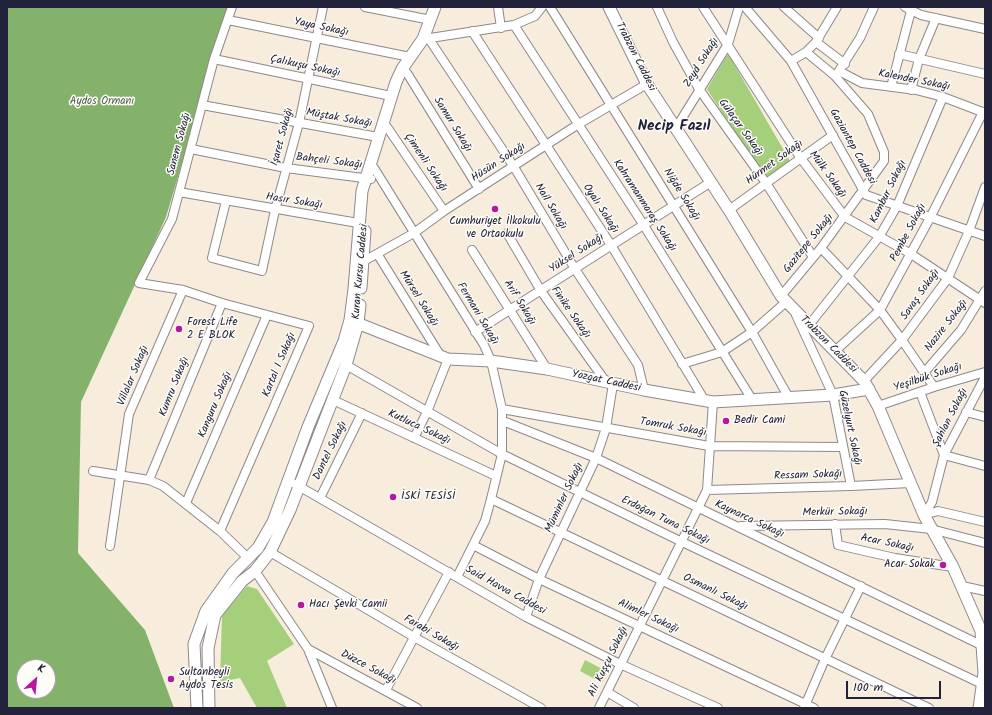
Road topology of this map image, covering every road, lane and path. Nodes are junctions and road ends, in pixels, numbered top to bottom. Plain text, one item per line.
1 (232, 7) edge
2 (323, 7) edge
3 (366, 7) edge
4 (435, 7) edge
5 (440, 7) edge
6 (498, 7) edge
7 (542, 7) edge
8 (550, 7) edge
9 (609, 7) edge
10 (657, 7) edge
11 (703, 7) edge
12 (739, 7) edge
13 (745, 7) edge
14 (784, 7) edge
15 (837, 7) edge
16 (874, 7) edge
17 (909, 8) edge
18 (936, 18) junction
19 (228, 20) junction
20 (431, 20) junction
21 (514, 25) junction
22 (501, 28) junction
23 (985, 29) edge
24 (472, 31) junction
25 (317, 39) junction
26 (426, 39) junction
27 (818, 40) junction
28 (728, 44) junction
29 (806, 52) junction
30 (899, 54) junction
31 (410, 57) junction
32 (214, 59) junction
33 (919, 59) junction
34 (791, 61) junction
35 (845, 64) junction
36 (407, 73) junction
37 (837, 74) junction
38 (985, 74) edge
39 (308, 78) junction
40 (647, 84) junction
41 (891, 87) junction
42 (698, 90) junction
43 (911, 90) junction
44 (392, 96) junction
45 (943, 97) junction
46 (611, 104) junction
47 (202, 105) junction
48 (984, 112) edge
49 (299, 123) junction
50 (577, 125) junction
51 (387, 127) junction
52 (676, 128) junction
53 (833, 135) junction
54 (378, 137) junction
55 (546, 146) junction
56 (190, 149) junction
57 (800, 157) junction
58 (514, 167) junction
59 (286, 168) junction
60 (370, 175) junction
61 (711, 182) junction
62 (766, 183) junction
63 (985, 187) edge
64 (479, 189) junction
65 (863, 190) junction
66 (179, 192) junction
67 (226, 201) junction
68 (675, 206) junction
69 (897, 206) junction
70 (275, 210) junction
71 (730, 210) junction
72 (444, 211) junction
73 (845, 216) junction
74 (930, 218) junction
75 (358, 223) junction
76 (643, 224) junction
77 (969, 231) junction
78 (414, 233) junction
79 (507, 233) dead end
80 (985, 236) edge
81 (879, 237) junction
82 (611, 245) junction
83 (822, 248) junction
84 (472, 250) dead end
85 (911, 254) junction
86 (378, 255) junction
87 (813, 257) junction
88 (364, 261) junction
89 (575, 269) junction
90 (848, 278) junction
91 (948, 278) junction
92 (139, 282) joint
93 (183, 290) junction
94 (541, 291) junction
95 (985, 291) edge
96 (784, 299) junction
97 (983, 301) edge
98 (222, 303) junction
99 (511, 310) junction
100 (794, 310) junction
101 (880, 310) junction
102 (267, 315) junction
103 (354, 321) junction
104 (809, 325) junction
105 (475, 332) junction
106 (752, 332) junction
107 (902, 340) junction
108 (835, 351) junction
109 (722, 352) junction
110 (444, 357) junction
111 (491, 361) junction
112 (682, 364) junction
113 (346, 365) junction
114 (547, 369) junction
115 (985, 372) edge
116 (924, 373) junction
117 (985, 377) edge
118 (610, 383) junction
119 (866, 385) junction
120 (934, 387) junction
121 (644, 390) junction
122 (920, 392) junction
123 (832, 395) junction
124 (789, 398) junction
125 (333, 400) junction
126 (753, 401) junction
127 (709, 402) junction
128 (878, 406) junction
129 (502, 409) junction
130 (427, 412) junction
131 (966, 412) junction
132 (362, 413) junction
133 (985, 417) edge
134 (503, 421) junction
135 (606, 428) junction
136 (414, 438) junction
137 (709, 446) junction
138 (842, 447) junction
139 (502, 454) junction
140 (944, 454) junction
141 (596, 458) junction
142 (985, 466) edge
143 (93, 471) dead end
144 (120, 475) junction
145 (496, 476) junction
146 (290, 479) junction
147 (149, 480) junction
148 (910, 483) junction
149 (851, 486) junction
150 (299, 487) junction
151 (707, 490) junction
152 (581, 492) junction
153 (320, 498) junction
154 (492, 499) junction
155 (186, 503) junction
156 (697, 508) junction
157 (924, 515) junction
158 (985, 522) edge
159 (835, 524) junction
160 (738, 526) junction
161 (932, 529) junction
162 (220, 531) junction
163 (561, 533) junction
164 (680, 542) junction
165 (985, 543) edge
166 (473, 545) junction
167 (110, 546) dead end
168 (258, 548) junction
169 (269, 553) junction
170 (245, 561) junction
171 (954, 567) junction
172 (449, 572) junction
173 (252, 573) junction
174 (457, 577) junction
175 (539, 579) junction
176 (662, 580) junction
177 (861, 586) junction
178 (962, 586) junction
179 (985, 591) edge
180 (526, 616) junction
181 (845, 619) junction
182 (639, 625) junction
183 (983, 632) edge
184 (414, 637) junction
185 (983, 646) junction
186 (308, 649) junction
187 (825, 659) junction
188 (620, 664) junction
189 (984, 677) edge
190 (386, 690) junction
191 (607, 692) junction
192 (805, 706) edge
193 (197, 708) edge
194 (209, 708) edge
195 (332, 708) edge
196 (417, 708) edge
197 (541, 708) edge
198 (599, 708) edge
199 (634, 708) edge
200 (718, 708) edge
201 (814, 708) edge
202 (929, 708) edge
203 (979, 708) edge

1 - 19 street, Sanem Sokağı
2 - 25 street, İşaret Sokağı
3 - 20 street
4 - 20 main road, Kuran Kursu Caddesi
5 - 26 main road, Kuran Kursu Caddesi
6 - 22 street
7 - 21 street
8 - 46 street, Niğde Sokağı
9 - 40 main road, Trabzon Caddesi
10 - 42 street, Gülaçar Sokağı
11 - 28 street, Mülk Sokağı
12 - 28 street, Zeyd Sokağı
13 - 34 street, Gaziantep Caddesi
14 - 27 street
15 - 27 street
16 - 35 street
17 - 18 street
17 - 30 street
18 - 23 street
18 - 33 street
19 - 25 street, Yaya Sokağı
19 - 32 street, Sanem Sokağı
20 - 26 main road, Kuran Kursu Caddesi
21 - 22 street
21 - 50 street, Kahramanmaraş Sokağı
22 - 24 street
24 - 26 street
24 - 55 street, Oyalı Sokağı
25 - 31 street, Yaya Sokağı
25 - 39 street, İşaret Sokağı
26 - 31 main road, Kuran Kursu Caddesi
26 - 36 main road, Kuran Kursu Caddesi
26 - 58 street, Nail Sokağı
27 - 29 street
27 - 35 street
28 - 42 street, Zeyd Sokağı
28 - 57 street, Mülk Sokağı
29 - 34 street
29 - 37 street, Gazitepe Sokağı
30 - 33 street
30 - 41 street
31 - 44 main road, Kuran Kursu Caddesi
32 - 39 street, Çalıkuşu Sokağı
32 - 47 street, Sanem Sokağı
33 - 38 street
33 - 43 street
34 - 53 street, Gaziantep Caddesi
35 - 37 street
36 - 51 main road, Kuran Kursu Caddesi
36 - 64 street, Samur Sokağı
37 - 41 street, Kalender Sokağı
37 - 65 street, Gazitepe Sokağı
39 - 44 street, Çalıkuşu Sokağı
39 - 49 street, İşaret Sokağı
40 - 46 street, Hüsün Sokağı
40 - 52 main road, Trabzon Caddesi
41 - 43 street, Kalender Sokağı
42 - 52 street, Zeyd Sokağı
42 - 62 street, Gülaçar Sokağı
43 - 45 street, Kalender Sokağı
44 - 54 main road, Kuran Kursu Caddesi
45 - 48 street, Kalender Sokağı
45 - 69 street, Kambur Sokağı
46 - 50 street, Hüsün Sokağı
46 - 68 street, Niğde Sokağı
47 - 49 street, Müştak Sokağı
47 - 56 street, Sanem Sokağı
48 - 74 street, Pembe Sokağı
49 - 54 street, Müştak Sokağı
49 - 59 street, İşaret Sokağı
50 - 55 street, Hüsün Sokağı
50 - 76 street, Kahramanmaraş Sokağı
51 - 60 main road, Kuran Kursu Caddesi
51 - 72 street, Çimenli Sokağı
52 - 61 main road, Trabzon Caddesi
53 - 57 street, Hürmet Sokağı
53 - 65 street, Gaziantep Caddesi
54 - 60 main road, Kuran Kursu Caddesi
55 - 58 street, Hüsün Sokağı
55 - 82 street, Oyalı Sokağı
56 - 59 street, Bahçeli Sokağı
56 - 66 street, Sanem Sokağı
57 - 62 street, Hürmet Sokağı
57 - 73 street, Mülk Sokağı
58 - 64 street, Hüsün Sokağı
58 - 89 street, Nail Sokağı
59 - 60 street, Bahçeli Sokağı
59 - 70 street, İşaret Sokağı
60 - 75 main road, Kuran Kursu Caddesi
60 - 78 street, Fermani Sokağı
60 - 88 main road, Kuran Kursu Caddesi
61 - 68 street, Yüksel Sokağı
61 - 71 main road, Trabzon Caddesi
62 - 71 street, Hürmet Sokağı
62 - 87 street, Gülaçar Sokağı
63 - 77 street, Savaş Sokağı
64 - 72 street, Hüsün Sokağı
65 - 69 street, Gaziantep Caddesi
65 - 73 street, Gazitepe Sokağı
66 - 67 street, Hasır Sokağı
66 - 92 street, Sanem Sokağı
67 - 70 street, Hasır Sokağı
67 - 70 street, İşaret Sokağı
68 - 76 street, Yüksel Sokağı
68 - 106 street, Niğde Sokağı
69 - 74 street, Gaziantep Caddesi
69 - 81 street, Kambur Sokağı
70 - 75 street, Hasır Sokağı
71 - 96 main road, Trabzon Caddesi
72 - 78 street, Hüsün Sokağı
73 - 81 street, Mülk Sokağı
73 - 83 street, Gazitepe Sokağı
74 - 77 street, Gaziantep Caddesi
74 - 85 street, Pembe Sokağı
75 - 103 main road, Kuran Kursu Caddesi
76 - 82 street, Yüksel Sokağı
76 - 109 street, Kahramanmaraş Sokağı
77 - 80 street, Gaziantep Caddesi
77 - 91 street, Savaş Sokağı
78 - 86 street, Hüsün Sokağı
78 - 105 street, Fermani Sokağı
79 - 94 street, Finike Sokağı
81 - 85 street, Mülk Sokağı
81 - 90 street, Kambur Sokağı
82 - 89 street, Yüksel Sokağı
82 - 112 street, Oyalı Sokağı
83 - 87 street, Gazitepe Sokağı
83 - 90 street
84 - 99 street, Arif Sokağı
85 - 91 street, Mülk Sokağı
85 - 101 street, Pembe Sokağı
86 - 88 street, Hüsün Sokağı
86 - 110 street, Mürsel Sokağı
87 - 96 street, Gazitepe Sokağı
88 - 103 main road, Kuran Kursu Caddesi
89 - 94 street, Yüksel Sokağı
89 - 121 street, Nail Sokağı
90 - 101 street
90 - 104 street, Kambur Sokağı
91 - 97 street, Mülk Sokağı
91 - 107 street, Savaş Sokağı
92 - 93 street, Kartal 1 Sokağı
93 - 98 street, Kartal 1 Sokağı
93 - 144 street, Villalar Sokağı
94 - 99 street, Yüksel Sokağı
94 - 118 street, Finike Sokağı
95 - 97 street, Nazire Sokağı
96 - 100 main road, Trabzon Caddesi
96 - 106 street, Gazitepe Sokağı
97 - 116 street, Nazire Sokağı
98 - 102 street, Kartal 1 Sokağı
98 - 147 street, Kumru Sokağı
99 - 105 street, Yüksel Sokağı
99 - 114 street, Arif Sokağı
100 - 104 main road, Trabzon Caddesi
100 - 123 street, Güzelyurt Sokağı
101 - 107 street
101 - 108 street, Pembe Sokağı
102 - 155 street, Kanguru Sokağı
102 - 162 street, Kartal 1 Sokağı
103 - 110 main road, Yozgat Caddesi
103 - 113 main road, Kuran Kursu Caddesi
103 - 146 main road, Kuran Kursu Caddesi
104 - 108 main road, Trabzon Caddesi
105 - 111 street, Fermani Sokağı
106 - 109 street, Gazitepe Sokağı
106 - 124 street, Niğde Sokağı
107 - 116 street
107 - 119 street, Savaş Sokağı
108 - 119 main road, Trabzon Caddesi
109 - 112 street, Gazitepe Sokağı
109 - 126 street, Kahramanmaraş Sokağı
110 - 111 main road, Yozgat Caddesi
110 - 130 street
111 - 114 main road, Yozgat Caddesi
111 - 129 street, Fermani Sokağı
112 - 127 street, Oyalı Sokağı
113 - 125 main road, Kuran Kursu Caddesi
113 - 130 street, Erdoğan Tuna Sokağı
114 - 118 main road, Yozgat Caddesi
115 - 120 street, Yeşilbük Sokağı
116 - 120 street
117 - 131 street, Şahlan Sokağı
118 - 121 main road, Yozgat Caddesi
118 - 135 street, Müminler Sokağı
119 - 123 main road, Yozgat Caddesi
119 - 128 main road, Trabzon Caddesi
120 - 122 street, Yeşilbük Sokağı
121 - 127 main road, Yozgat Caddesi
122 - 128 street, Yeşilbük Sokağı
122 - 140 street
123 - 124 main road, Yozgat Caddesi
123 - 138 street, Güzelyurt Sokağı
124 - 126 main road, Yozgat Caddesi
125 - 132 street, Kutluca Sokağı
125 - 150 main road, Kuran Kursu Caddesi
126 - 127 main road, Yozgat Caddesi
127 - 137 street, Ali Kuşçu Sokağı
128 - 148 main road, Trabzon Caddesi
129 - 134 street, Fermani Sokağı
129 - 135 street, Tomruk Sokağı
130 - 136 street
130 - 139 street, Erdoğan Tuna Sokağı
131 - 133 street
131 - 140 street, Şahlan Sokağı
132 - 136 street, Kutluca Sokağı
132 - 153 street, Dantel Sokağı
134 - 139 street, Fermani Sokağı
134 - 141 street, Kaynarca Sokağı
135 - 137 street, Tomruk Sokağı
135 - 141 street, Müminler Sokağı
136 - 145 street, Kutluca Sokağı
137 - 138 street, Tomruk Sokağı
137 - 151 street, Ali Kuşçu Sokağı
138 - 149 street, Güzelyurt Sokağı
139 - 145 street, Fermani Sokağı
139 - 152 street, Erdoğan Tuna Sokağı
140 - 142 street
140 - 157 street, Şahlan Sokağı
141 - 152 street, Müminler Sokağı
141 - 156 street, Kaynarca Sokağı
143 - 144 street
144 - 147 street
144 - 167 street, Villalar Sokağı
145 - 154 street, Fermani Sokağı
146 - 150 street, Said Havva Caddesi
146 - 168 main road, Kuran Kursu Caddesi
147 - 155 street
148 - 149 street, Ressam Sokağı
148 - 157 main road, Trabzon Caddesi
149 - 151 street, Ressam Sokağı
150 - 153 street, Said Havva Caddesi
150 - 169 main road, Kuran Kursu Caddesi
151 - 156 street, Ali Kuşçu Sokağı
152 - 163 street, Müminler Sokağı
152 - 164 street, Erdoğan Tuna Sokağı
153 - 172 street, Said Havva Caddesi
154 - 163 street, Osmanlı Sokağı
154 - 166 street, Fermani Sokağı
155 - 162 street
156 - 160 street, Kaynarca Sokağı
156 - 164 street, Ali Kuşçu Sokağı
157 - 158 street
157 - 161 main road, Trabzon Caddesi
159 - 160 street, Merkür Sokağı
159 - 161 street, Merkür Sokağı
159 - 171 street, Acar Sokağı
160 - 177 street, Kaynarca Sokağı
161 - 165 street, Merkür Sokağı
161 - 171 main road, Trabzon Caddesi
162 - 170 street
163 - 175 street, Müminler Sokağı
163 - 176 street, Osmanlı Sokağı
164 - 176 street, Ali Kuşçu Sokağı
164 - 181 street, Erdoğan Tuna Sokağı
166 - 174 street, Fermani Sokağı
166 - 175 street, Alimler Sokağı
168 - 169 main road
168 - 170 main road, Kuran Kursu Caddesi
169 - 173 main road, Kuran Kursu Caddesi
169 - 184 street, Farabi Sokağı
170 - 173 main road
170 - 193 main road, Kuran Kursu Caddesi
171 - 178 main road, Trabzon Caddesi
172 - 174 street, Said Havva Caddesi
172 - 184 street
173 - 186 street
173 - 194 main road, Kuran Kursu Caddesi
174 - 180 street, Said Havva Caddesi
175 - 180 street, Müminler Sokağı
175 - 182 street, Alimler Sokağı
176 - 182 street, Ali Kuşçu Sokağı
176 - 187 street, Osmanlı Sokağı
177 - 181 street
177 - 185 street, Kaynarca Sokağı
178 - 179 street
178 - 183 main road, Trabzon Caddesi
180 - 188 street, Said Havva Caddesi
181 - 187 street
181 - 189 street, Erdoğan Tuna Sokağı
182 - 188 street, Ali Kuşçu Sokağı
182 - 192 street, Alimler Sokağı
183 - 185 main road, Trabzon Caddesi
184 - 190 street
184 - 197 street, Farabi Sokağı
185 - 189 main road, Trabzon Caddesi
186 - 190 street, Düzce Sokağı
186 - 195 street
187 - 192 street
187 - 202 street, Osmanlı Sokağı
188 - 191 street, Ali Kuşçu Sokağı
188 - 200 street, Said Havva Caddesi
189 - 203 main road, Trabzon Caddesi
190 - 196 street, Düzce Sokağı
191 - 198 street, Ali Kuşçu Sokağı
191 - 199 street
192 - 201 street, Alimler Sokağı

